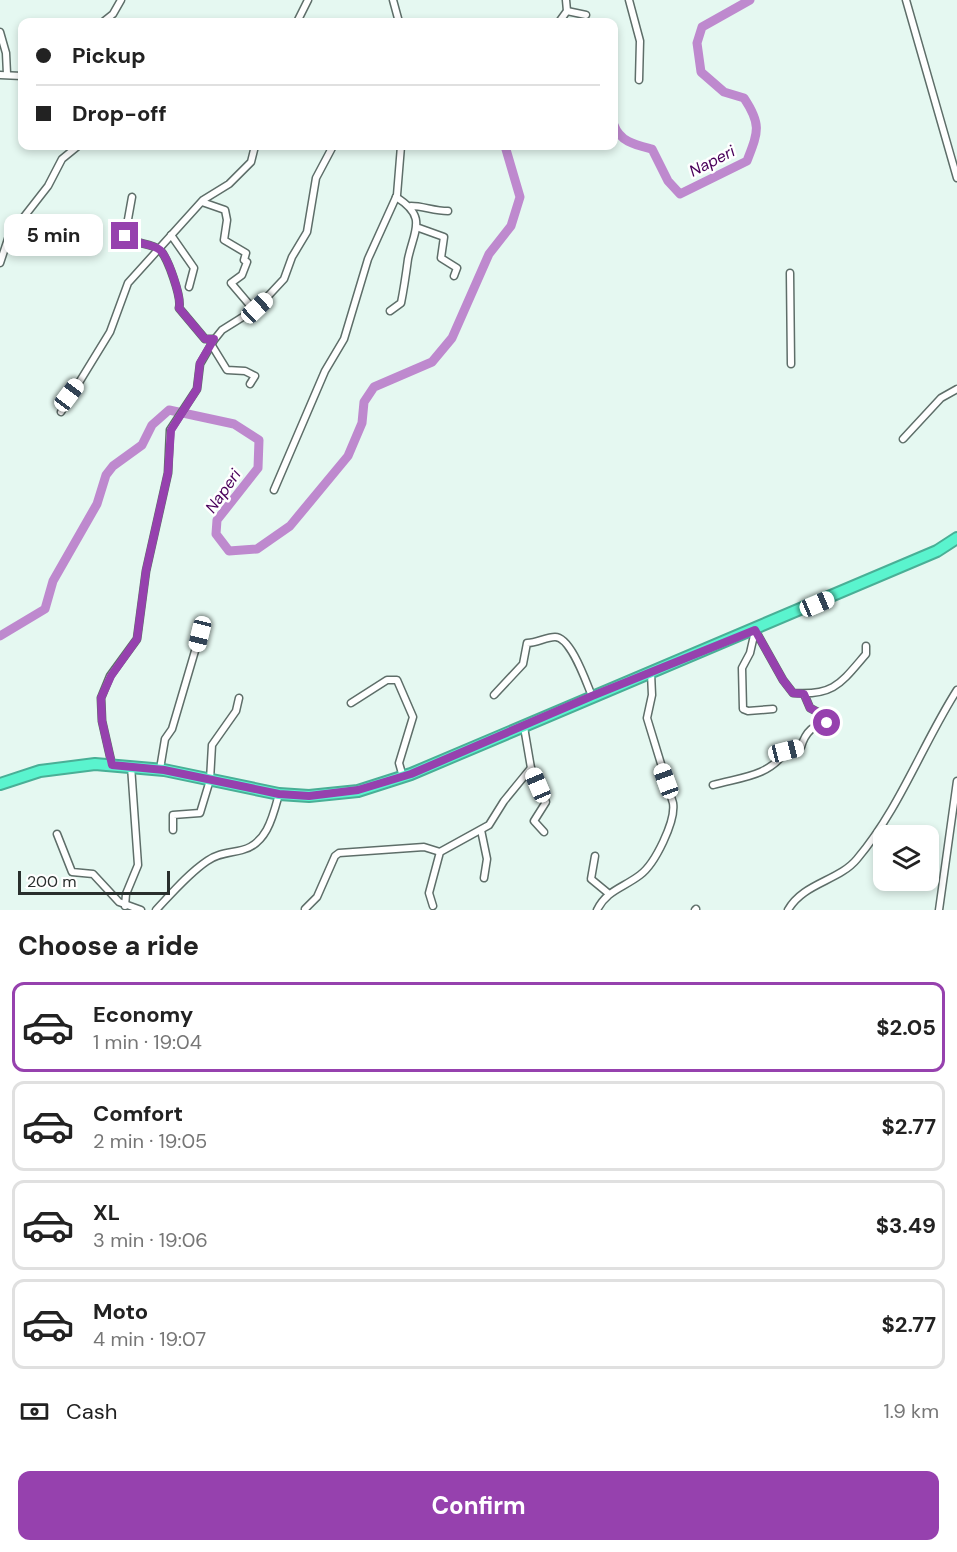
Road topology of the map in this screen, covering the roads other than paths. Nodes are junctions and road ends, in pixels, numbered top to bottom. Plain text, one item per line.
1 (121, 0) edge
2 (308, 0) edge
3 (393, 0) edge
4 (566, 0) edge
5 (629, 0) edge
6 (906, 0) edge
7 (567, 11) junction
8 (113, 14) junction
9 (586, 15) dead end
10 (108, 18) edge
11 (114, 18) edge
12 (299, 18) edge
13 (398, 18) edge
14 (562, 18) edge
15 (0, 32) edge
16 (3, 75) edge
17 (18, 76) edge
18 (639, 80) dead end
19 (73, 150) edge
20 (255, 150) edge
21 (331, 150) edge
22 (401, 150) edge
23 (957, 178) edge
24 (132, 197) dead end
25 (396, 197) junction
26 (202, 202) junction
27 (411, 206) junction
28 (448, 211) dead end
29 (419, 228) junction
30 (171, 235) junction
31 (159, 250) junction
32 (0, 263) edge
33 (790, 273) dead end
34 (454, 276) dead end
35 (189, 287) dead end
36 (254, 310) junction
37 (390, 311) dead end
38 (213, 342) junction
39 (791, 364) dead end
40 (250, 384) dead end
41 (957, 389) edge
42 (61, 412) dead end
43 (903, 439) dead end
44 (274, 490) dead end
45 (957, 538) edge
46 (755, 630) junction
47 (200, 634) dead end
48 (866, 646) dead end
49 (651, 673) junction
50 (957, 690) edge
51 (804, 694) junction
52 (494, 695) dead end
53 (592, 696) junction
54 (239, 698) dead end
55 (351, 703) dead end
56 (773, 709) dead end
57 (524, 727) junction
58 (112, 765) junction
59 (131, 765) junction
60 (531, 768) junction
61 (160, 770) junction
62 (403, 777) junction
63 (210, 780) junction
64 (957, 781) edge
65 (0, 784) edge
66 (713, 784) dead end
67 (279, 794) junction
68 (173, 830) dead end
69 (481, 830) junction
70 (544, 832) dead end
71 (57, 834) dead end
72 (440, 852) junction
73 (595, 856) dead end
74 (484, 878) dead end
75 (608, 893) junction
76 (433, 906) dead end
77 (125, 908) edge
78 (305, 909) edge
79 (141, 910) edge
80 (156, 910) edge
81 (597, 910) edge
82 (788, 910) edge
83 (939, 910) edge

1 - 8 street
2 - 12 street
3 - 13 street
4 - 7 street
5 - 18 street
6 - 23 street
7 - 9 street
7 - 14 street
8 - 10 street
8 - 11 street
15 - 16 street
16 - 17 street
19 - 32 street
20 - 26 street
21 - 36 street
22 - 25 street
24 - 31 street
25 - 27 street
25 - 44 street
26 - 30 street
26 - 36 street
27 - 28 street
27 - 29 street
29 - 34 street
29 - 37 street
30 - 31 street
30 - 35 street
31 - 38 street
31 - 42 street
33 - 39 street
36 - 38 street
38 - 40 street
38 - 58 street
41 - 43 street
45 - 46 highway
46 - 49 highway
46 - 51 street
46 - 56 street
47 - 61 street
48 - 51 street
49 - 53 highway
49 - 75 street
50 - 82 street
51 - 66 street
52 - 53 street
53 - 57 highway
54 - 63 street
55 - 62 street
57 - 60 street
57 - 62 highway
58 - 59 highway
58 - 65 highway
59 - 61 highway
59 - 77 street
60 - 69 street
60 - 70 street
61 - 63 highway
62 - 67 highway
63 - 67 highway
63 - 68 street
64 - 83 street
67 - 80 street
69 - 72 street
69 - 74 street
71 - 77 street
72 - 76 street
72 - 78 street
73 - 75 street
75 - 81 street
77 - 79 street

